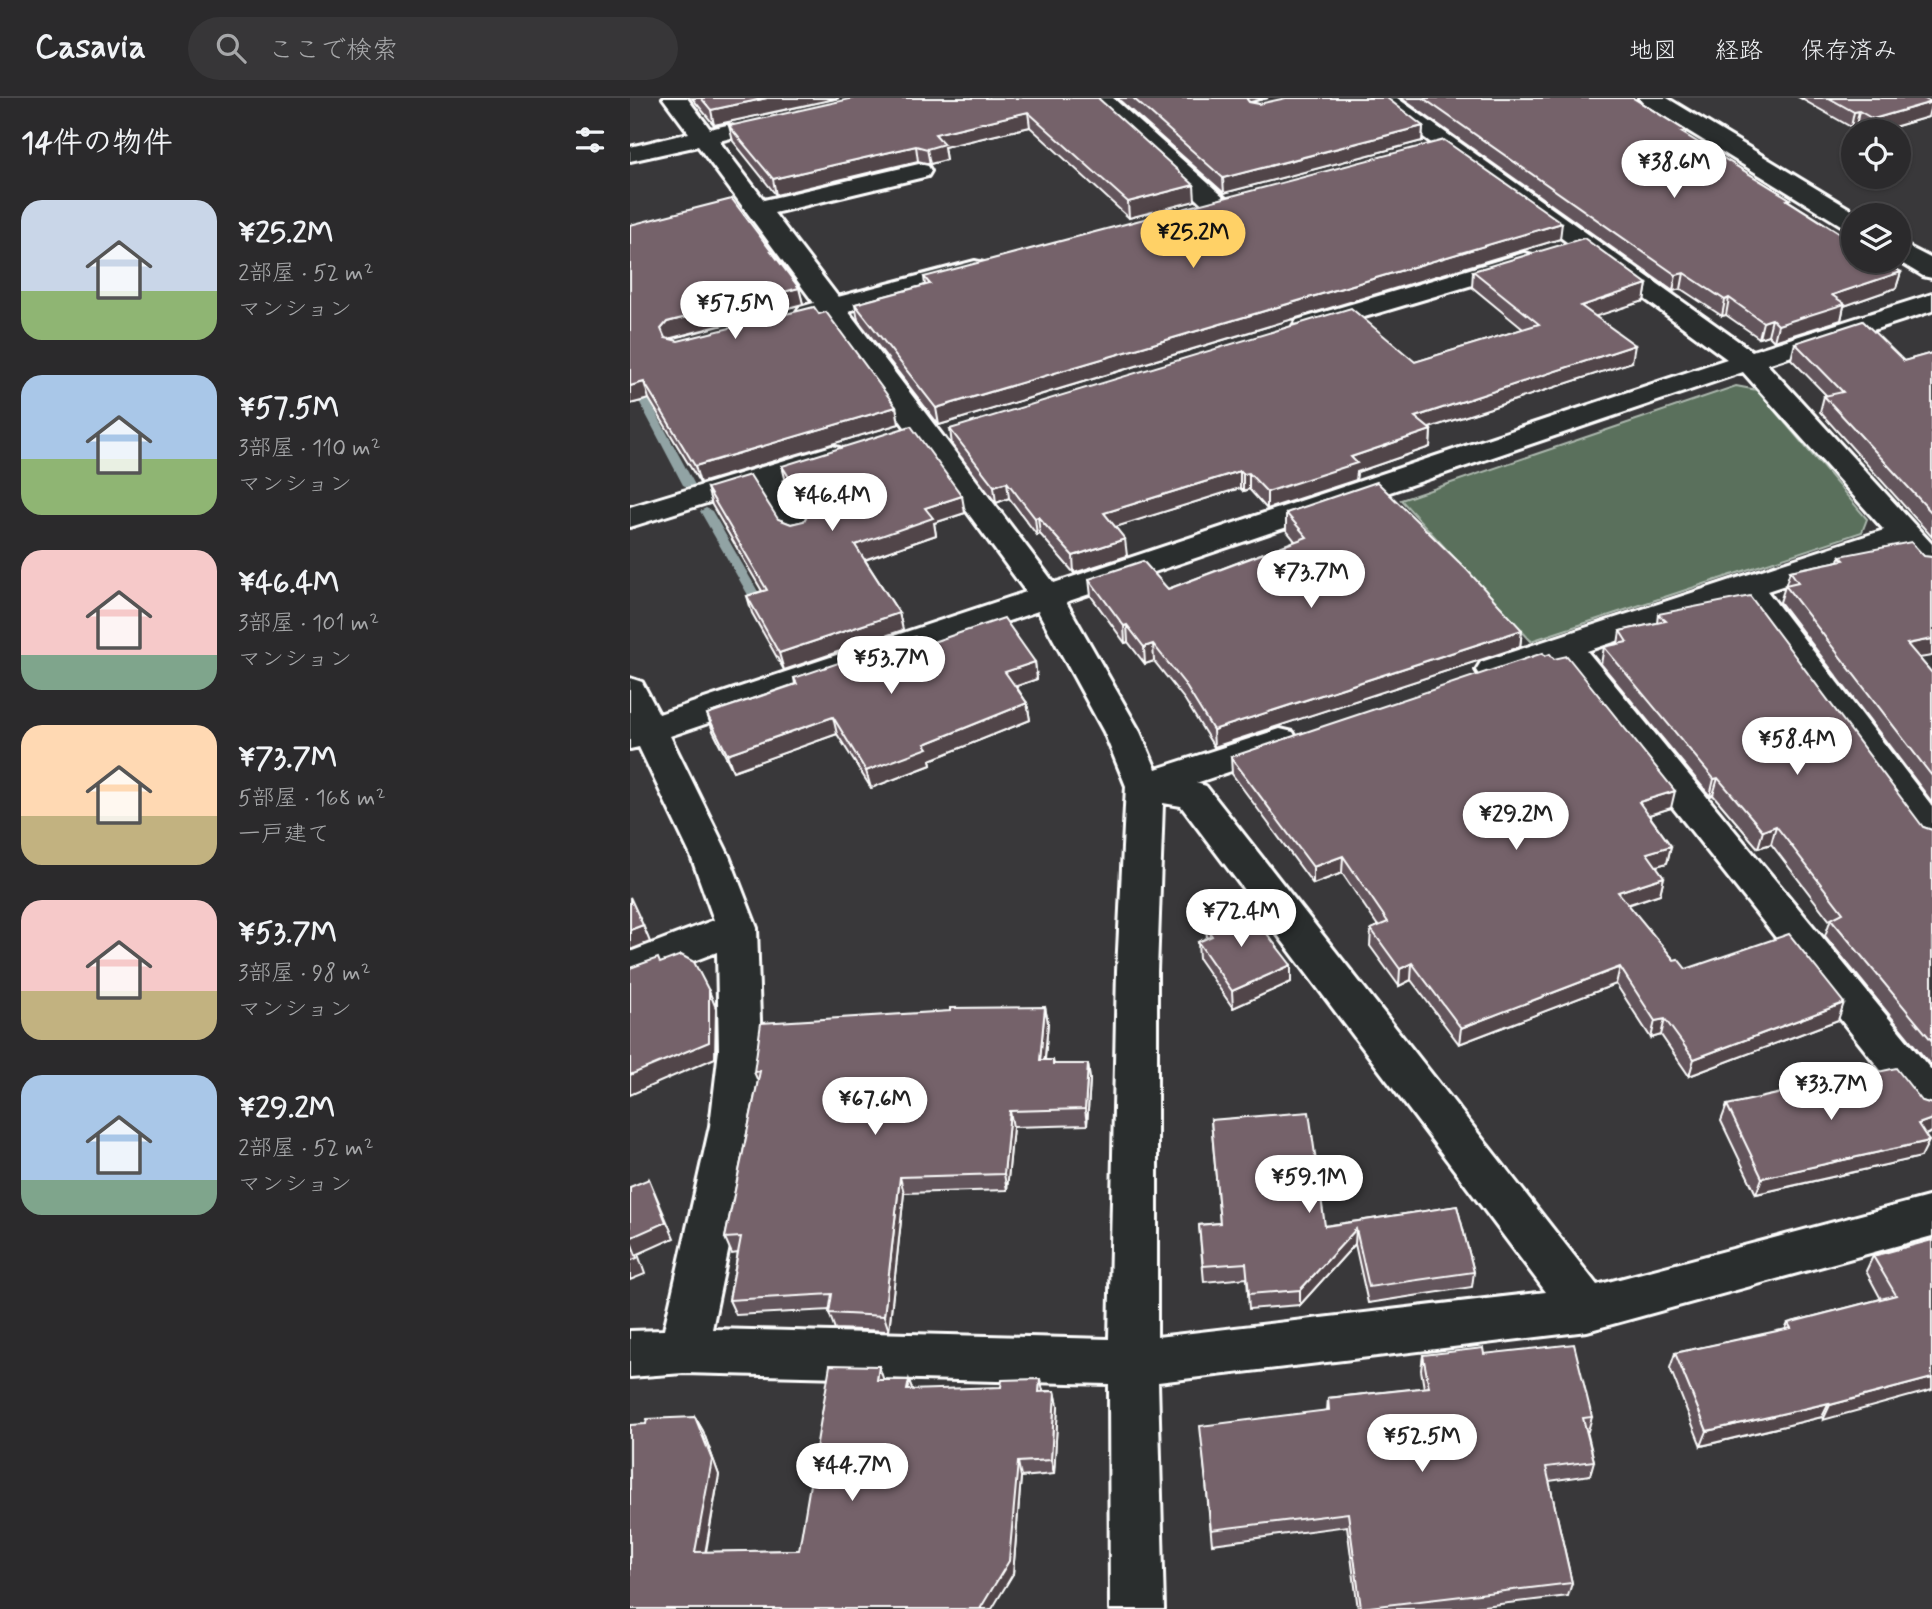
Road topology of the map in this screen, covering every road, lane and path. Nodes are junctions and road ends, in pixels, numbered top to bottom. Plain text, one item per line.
1 (675, 98) edge
2 (1099, 98) edge
3 (1382, 98) edge
4 (1651, 98) edge
5 (746, 128) edge
6 (705, 136) junction
7 (1447, 144) junction
8 (1420, 151) edge
9 (630, 154) edge
10 (919, 171) edge
11 (1245, 198) edge
12 (747, 205) junction
13 (1218, 205) junction
14 (1191, 212) edge
15 (1841, 215) edge
16 (1586, 242) junction
17 (1911, 257) edge
18 (1005, 261) edge
19 (1932, 270) edge
20 (1932, 302) edge
21 (832, 307) junction
22 (782, 320) edge
23 (1279, 335) edge
24 (1748, 361) junction
25 (856, 448) edge
26 (763, 476) junction
27 (630, 517) edge
28 (796, 528) edge
29 (1905, 534) junction
30 (1932, 564) edge
31 (1746, 586) junction
32 (1047, 597) junction
33 (1564, 646) junction
34 (1460, 681) edge
35 (630, 691) edge
36 (1316, 729) edge
37 (639, 734) edge
38 (1145, 786) junction
39 (1932, 833) edge
40 (737, 928) junction
41 (630, 969) edge
42 (1932, 1103) edge
43 (1932, 1216) edge
44 (1587, 1309) junction
45 (683, 1351) junction
46 (630, 1354) edge
47 (1133, 1362) junction
48 (1137, 1609) edge

1 - 6 street
2 - 13 street
3 - 7 street
4 - 15 street
5 - 6 street
6 - 9 street
6 - 12 street
7 - 8 street
7 - 16 street
10 - 12 street
11 - 13 street
12 - 21 street
13 - 14 street
16 - 23 street
16 - 24 street
17 - 19 street
18 - 21 street
20 - 24 street
21 - 22 street
21 - 32 street
24 - 29 street
24 - 32 street
25 - 26 street
26 - 27 street
26 - 28 street
29 - 30 street
29 - 31 street
31 - 33 street
31 - 39 street
32 - 37 street
32 - 38 street
33 - 34 street
33 - 42 street
35 - 37 street
36 - 38 street
37 - 40 street
38 - 44 street
38 - 47 street
40 - 41 street
40 - 45 street
43 - 44 street
44 - 47 street
45 - 46 street
45 - 47 street
47 - 48 street

